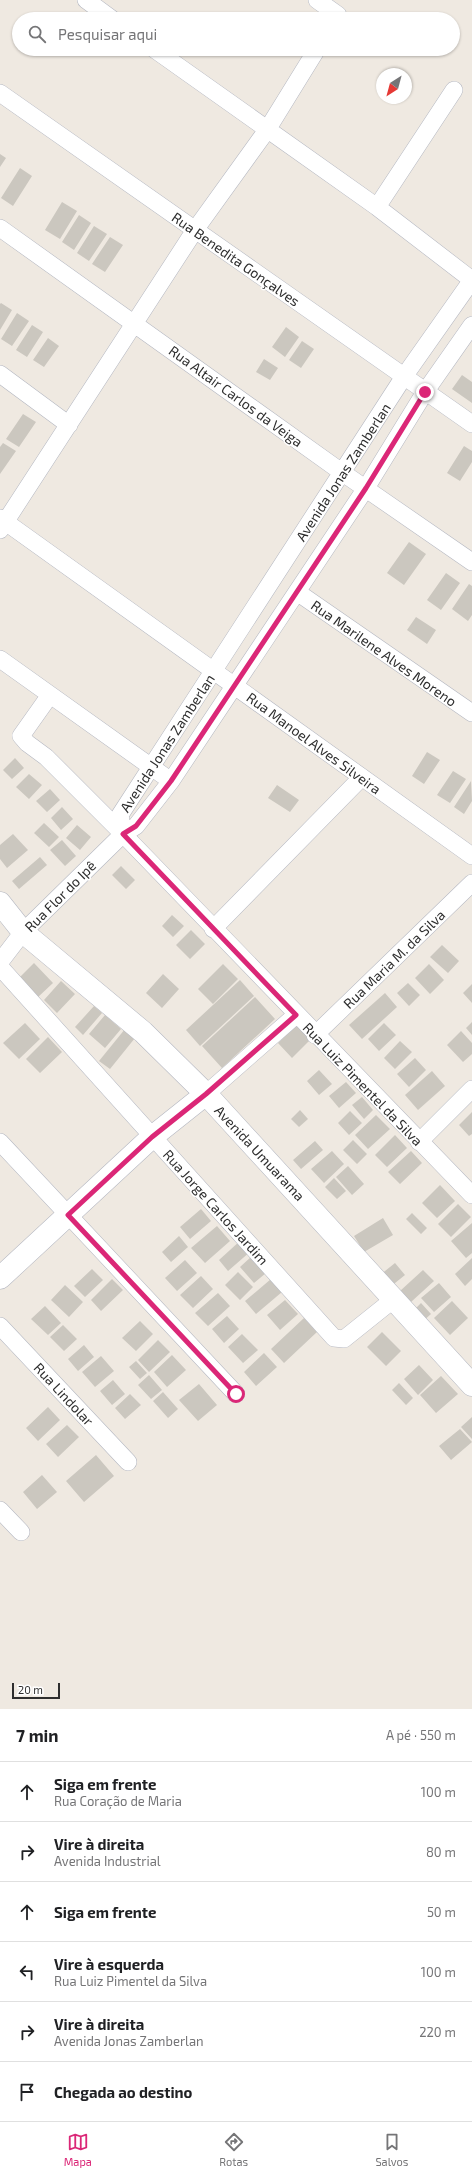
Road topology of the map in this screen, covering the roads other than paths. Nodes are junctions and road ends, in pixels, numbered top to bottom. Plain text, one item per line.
1 (86, 0) edge
2 (317, 0) edge
3 (102, 12) edge
4 (334, 12) edge
5 (164, 56) edge
6 (313, 56) edge
7 (454, 90) dead end
8 (0, 93) edge
9 (267, 130) junction
10 (377, 207) junction
11 (0, 228) edge
12 (195, 230) junction
13 (472, 280) edge
14 (135, 323) junction
15 (472, 325) edge
16 (0, 374) edge
17 (403, 378) junction
18 (425, 392) junction
19 (472, 424) edge
20 (69, 425) junction
21 (342, 473) junction
22 (366, 488) junction
23 (2, 523) edge
24 (472, 562) edge
25 (297, 592) junction
26 (0, 659) edge
27 (214, 671) junction
28 (234, 686) junction
29 (50, 695) junction
30 (472, 713) edge
31 (150, 767) junction
32 (362, 777) junction
33 (171, 781) junction
34 (123, 834) junction
35 (472, 856) edge
36 (472, 883) edge
37 (0, 903) edge
38 (213, 929) junction
39 (23, 932) junction
40 (0, 962) edge
41 (0, 967) edge
42 (296, 1015) junction
43 (315, 1035) junction
44 (472, 1088) edge
45 (206, 1094) junction
46 (152, 1137) junction
47 (0, 1142) edge
48 (419, 1142) junction
49 (472, 1195) edge
50 (68, 1215) junction
51 (0, 1278) edge
52 (394, 1299) junction
53 (0, 1326) edge
54 (472, 1385) edge
55 (236, 1394) dead end
56 (128, 1462) dead end
57 (0, 1510) edge
58 (21, 1532) dead end

1 - 3 street
2 - 4 street
5 - 9 street
6 - 9 street
7 - 10 street
8 - 12 street, Rua Benedita Gonçalves
9 - 10 street
9 - 12 street
10 - 13 street
11 - 14 street, Rua Altair Carlos da Veiga
12 - 14 street
12 - 17 street, Rua Benedita Gonçalves
13 - 17 street, Avenida Jonas Zamberlan
14 - 20 street
14 - 21 street, Rua Altair Carlos da Veiga
15 - 18 street, Avenida Jonas Zamberlan
16 - 20 street
17 - 18 street, Rua Benedita Gonçalves
17 - 21 street, Avenida Jonas Zamberlan
18 - 19 street, Rua Benedita Gonçalves
18 - 22 street, Avenida Jonas Zamberlan
20 - 23 street
21 - 22 street, Rua Altair Carlos da Veiga
21 - 27 street, Avenida Jonas Zamberlan
22 - 24 street, Rua Altair Carlos da Veiga
22 - 25 street, Avenida Jonas Zamberlan
23 - 27 street, Rua Manoel Alves Silveira
25 - 28 street, Avenida Jonas Zamberlan
25 - 30 street, Rua Marilene Alves Moreno
26 - 29 street
27 - 28 street, Rua Manoel Alves Silveira
27 - 31 street, Avenida Jonas Zamberlan
28 - 32 street, Rua Manoel Alves Silveira
28 - 33 street, Avenida Jonas Zamberlan
29 - 31 street
29 - 34 street, Rua Luiz Pimentel da Silva
31 - 33 street
31 - 34 street, Avenida Jonas Zamberlan
32 - 35 street, Rua Manoel Alves Silveira
32 - 38 street
33 - 34 street, Avenida Jonas Zamberlan
34 - 38 street, Rua Luiz Pimentel da Silva
34 - 39 street, Rua Flor do Ipê
36 - 43 street, Rua Maria M. da Silva
37 - 39 street, Avenida Umuarama
38 - 42 street, Rua Luiz Pimentel da Silva
39 - 40 street, Rua Flor do Ipê
39 - 45 street, Avenida Umuarama
41 - 46 street, Rua Jorge Carlos Jardim
42 - 43 street, Rua Luiz Pimentel da Silva
42 - 45 street
43 - 48 street, Rua Luiz Pimentel da Silva
44 - 48 street
45 - 46 street
45 - 52 street, Avenida Umuarama
46 - 50 street
46 - 52 street, Rua Jorge Carlos Jardim
47 - 50 street
48 - 49 street, Rua Luiz Pimentel da Silva
50 - 51 street
50 - 55 street
52 - 54 street, Avenida Umuarama
53 - 56 street, Rua Lindolar
57 - 58 street

